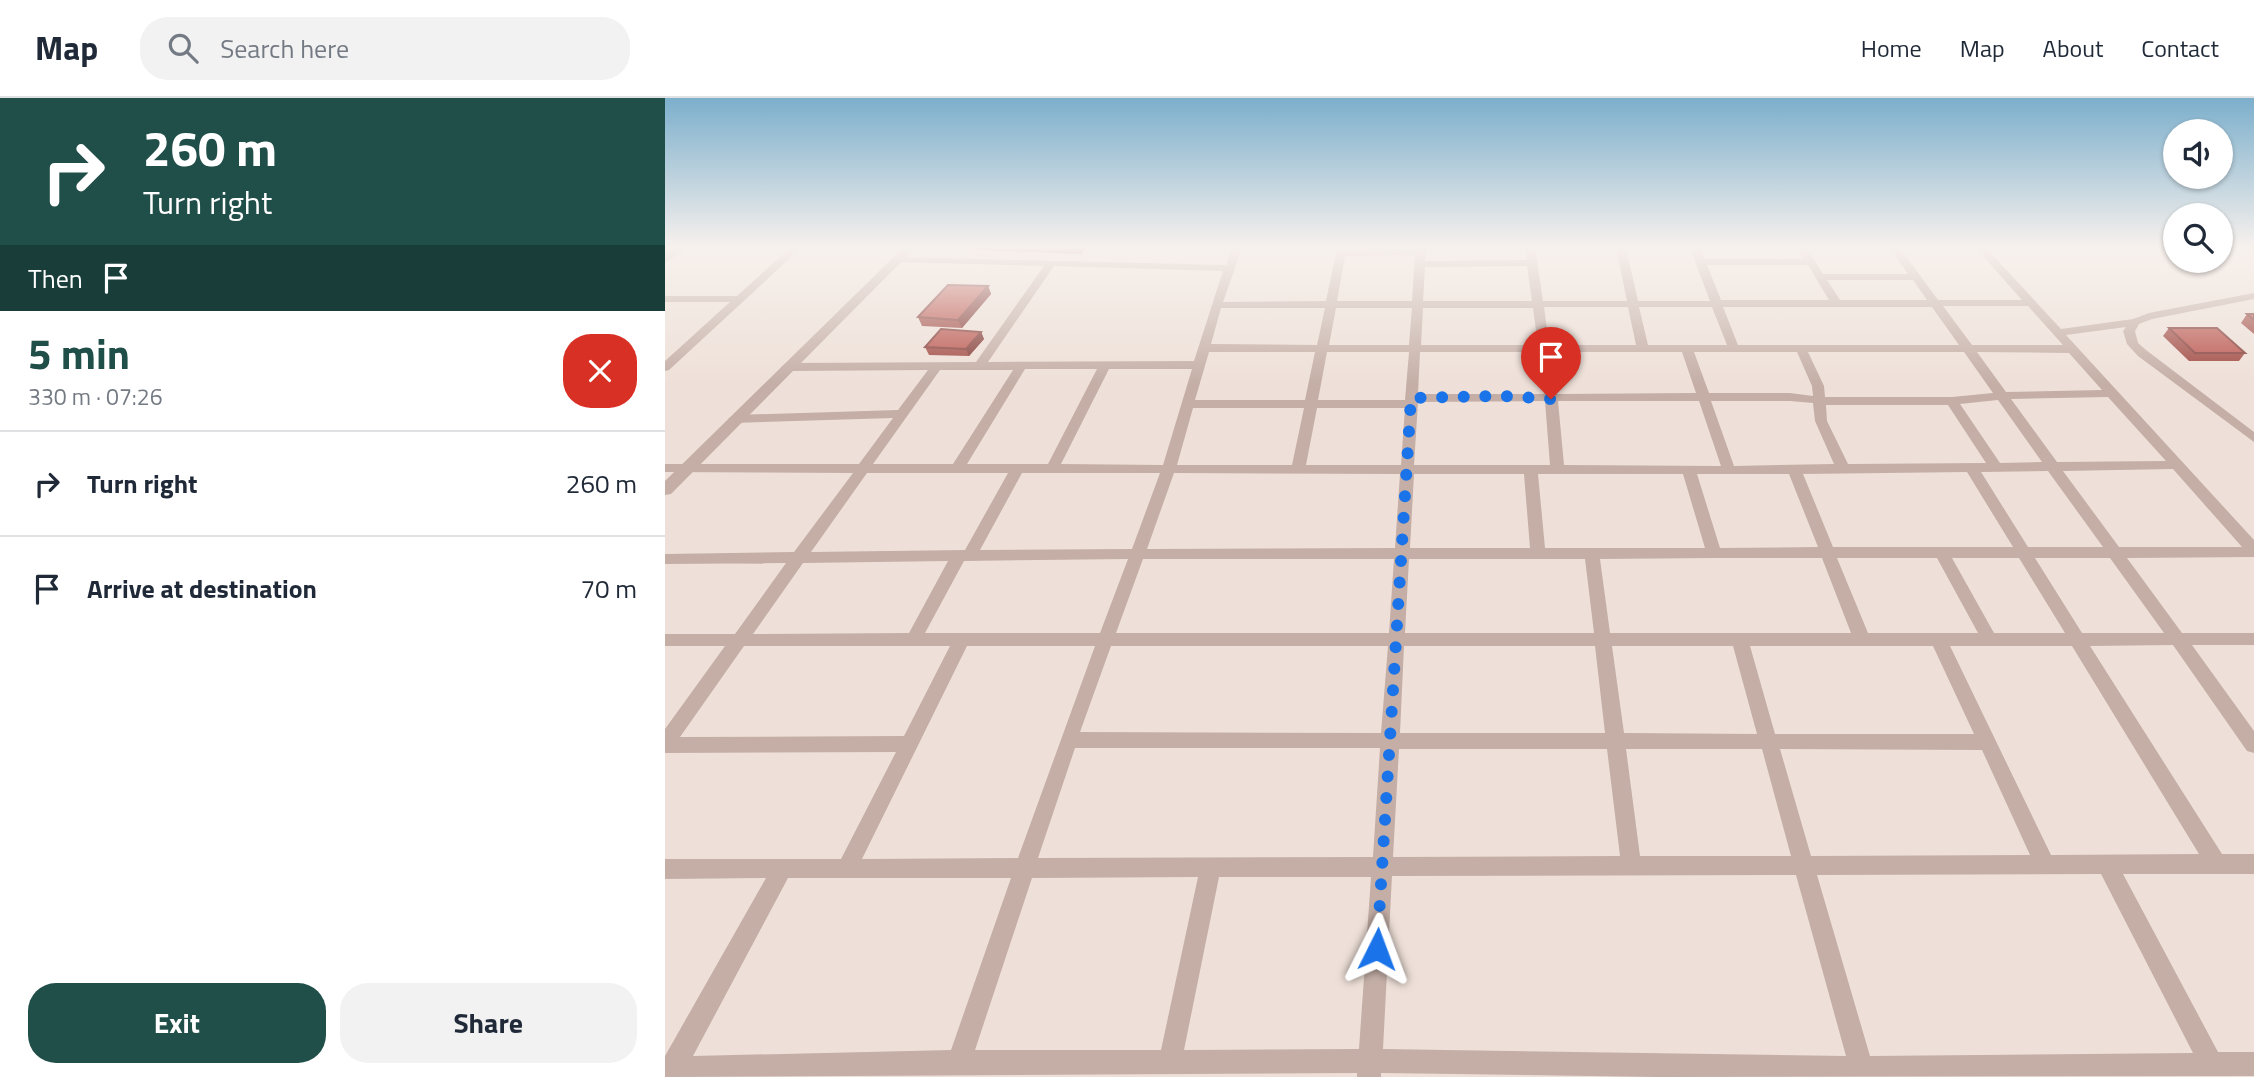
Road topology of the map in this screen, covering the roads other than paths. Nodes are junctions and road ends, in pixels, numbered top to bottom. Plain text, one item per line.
1 (745, 294) edge
2 (862, 294) edge
3 (1030, 294) edge
4 (1220, 294) edge
5 (1333, 294) edge
6 (1418, 294) edge
7 (1536, 294) edge
8 (1632, 294) edge
9 (1713, 294) edge
10 (1830, 294) edge
11 (1928, 294) edge
12 (2022, 294) edge
13 (2254, 296) edge
14 (665, 299) edge
15 (739, 299) junction
16 (2030, 303) junction
17 (1537, 304) junction
18 (1634, 304) junction
19 (1717, 304) junction
20 (1836, 304) junction
21 (1936, 304) junction
22 (1216, 305) junction
23 (1331, 305) junction
24 (1417, 305) junction
25 (2134, 322) junction
26 (2057, 333) junction
27 (665, 349) edge
28 (685, 349) junction
29 (1322, 349) junction
30 (1414, 349) junction
31 (1542, 349) junction
32 (1643, 349) junction
33 (1687, 349) junction
34 (1734, 349) junction
35 (1801, 349) junction
36 (1969, 349) junction
37 (2072, 349) junction
38 (1201, 357) junction
39 (1105, 365) junction
40 (937, 366) junction
41 (980, 366) junction
42 (1021, 366) junction
43 (665, 367) edge
44 (787, 367) junction
45 (2111, 393) junction
46 (2002, 396) junction
47 (1551, 399) junction
48 (1703, 399) junction
49 (1411, 401) junction
50 (1820, 401) junction
51 (1952, 401) junction
52 (1186, 404) junction
53 (1311, 405) junction
54 (902, 414) junction
55 (734, 419) junction
56 (2254, 438) edge
57 (2176, 465) junction
58 (2053, 466) junction
59 (1971, 467) junction
60 (1996, 467) junction
61 (665, 468) edge
62 (686, 468) junction
63 (863, 468) junction
64 (957, 468) junction
65 (1843, 468) junction
66 (1017, 469) junction
67 (1052, 469) junction
68 (1169, 469) junction
69 (1297, 469) junction
70 (1407, 469) junction
71 (1531, 469) junction
72 (1557, 469) junction
73 (1794, 469) junction
74 (1689, 470) junction
75 (1729, 470) junction
76 (665, 490) edge
77 (2254, 551) edge
78 (2115, 552) junction
79 (1402, 553) junction
80 (1714, 553) junction
81 (1942, 553) junction
82 (2024, 553) junction
83 (1135, 554) junction
84 (1538, 554) junction
85 (1592, 554) junction
86 (1828, 554) junction
87 (965, 556) junction
88 (799, 557) junction
89 (665, 559) edge
90 (740, 639) junction
91 (914, 639) junction
92 (962, 639) junction
93 (1105, 639) junction
94 (2179, 639) junction
95 (2254, 639) edge
96 (665, 640) edge
97 (1740, 640) junction
98 (1939, 640) junction
99 (1990, 640) junction
100 (2078, 640) junction
101 (1604, 641) junction
102 (1863, 641) junction
103 (1396, 642) junction
104 (1068, 740) junction
105 (1615, 740) junction
106 (1768, 741) junction
107 (1390, 742) junction
108 (1986, 742) junction
109 (665, 744) edge
110 (909, 744) junction
111 (2254, 745) edge
112 (2045, 864) junction
113 (2216, 864) junction
114 (1630, 865) junction
115 (1803, 865) junction
116 (2107, 865) junction
117 (2253, 865) edge
118 (1211, 866) junction
119 (1382, 866) junction
120 (1025, 867) junction
121 (783, 868) junction
122 (665, 869) edge
123 (847, 869) junction
124 (1170, 1062) junction
125 (2254, 1064) edge
126 (1369, 1069) edge
127 (957, 1070) edge
128 (1648, 1070) edge
129 (669, 1071) edge
130 (2215, 1071) edge
131 (1862, 1072) edge

1 - 15 street
2 - 44 street
3 - 41 street
4 - 22 street
5 - 23 street
6 - 24 street
7 - 17 street
8 - 18 street
9 - 19 street
10 - 20 street
11 - 21 street
12 - 16 street
13 - 25 street
14 - 15 street
15 - 28 street
16 - 21 street
16 - 26 street
17 - 18 street
17 - 24 street
17 - 31 street
18 - 19 street
18 - 32 street
19 - 20 street
19 - 34 street
20 - 21 street
21 - 36 street
22 - 23 street
22 - 38 street
23 - 24 street
23 - 29 street
24 - 30 street
25 - 26 street
25 - 56 street
26 - 37 street
27 - 28 street
28 - 43 street
29 - 30 street
29 - 38 street
29 - 53 street
30 - 31 street
30 - 49 street
31 - 32 street
31 - 47 street
32 - 33 street
33 - 34 street
33 - 48 street
34 - 35 street
35 - 36 street
35 - 50 street
36 - 37 street
36 - 46 street
37 - 45 street
38 - 39 street
38 - 52 street
39 - 42 street
39 - 67 street
40 - 41 street
40 - 44 street
40 - 54 street
41 - 42 street
42 - 64 street
44 - 55 street
45 - 46 street
45 - 57 street
46 - 51 street
46 - 58 street
47 - 48 street
47 - 49 street
47 - 72 street
48 - 50 street
48 - 75 street
49 - 53 street
49 - 70 street
50 - 51 street
50 - 65 street
51 - 60 street
52 - 53 street
52 - 68 street
53 - 69 street
54 - 55 street
54 - 63 street
55 - 62 street
57 - 58 street
57 - 77 street
58 - 60 street
58 - 78 street
59 - 60 street
59 - 65 street
59 - 82 street
61 - 62 street
62 - 63 street
62 - 76 street
63 - 64 street
63 - 88 street
64 - 66 street
65 - 73 street
66 - 67 street
66 - 87 street
67 - 68 street
68 - 69 street
68 - 83 street
69 - 70 street
70 - 71 street
70 - 79 street
71 - 72 street
71 - 84 street
72 - 74 street
73 - 75 street
73 - 86 street
74 - 75 street
74 - 80 street
77 - 78 street
78 - 82 street
78 - 94 street
79 - 83 street
79 - 84 street
79 - 103 street
80 - 85 street
80 - 86 street
81 - 82 street
81 - 86 street
81 - 99 street
82 - 100 street
83 - 87 street
83 - 93 street
84 - 85 street
85 - 101 street
86 - 102 street
87 - 88 street
87 - 91 street
88 - 89 street
88 - 90 street
90 - 91 street
90 - 96 street
90 - 109 street
91 - 92 street
92 - 93 street
92 - 110 street
93 - 103 street
93 - 104 street
94 - 95 street
94 - 100 street
94 - 111 street
97 - 101 street
97 - 102 street
97 - 106 street
98 - 99 street
98 - 102 street
98 - 108 street
99 - 100 street
100 - 113 street
101 - 103 street
101 - 105 street
103 - 107 street
104 - 107 street
104 - 120 street
105 - 106 street
105 - 107 street
105 - 114 street
106 - 108 street
106 - 115 street
107 - 119 street
108 - 112 street
109 - 110 street
110 - 123 street
112 - 115 street
112 - 116 street
113 - 116 street
113 - 117 street
114 - 115 street
114 - 119 street
115 - 131 street
116 - 130 street
118 - 119 street
118 - 120 street
118 - 124 street
119 - 126 street
120 - 123 street
120 - 127 street
121 - 122 street
121 - 123 street
121 - 129 street
124 - 126 street
124 - 127 street
125 - 130 street
126 - 128 street
127 - 129 street
128 - 131 street
130 - 131 street

